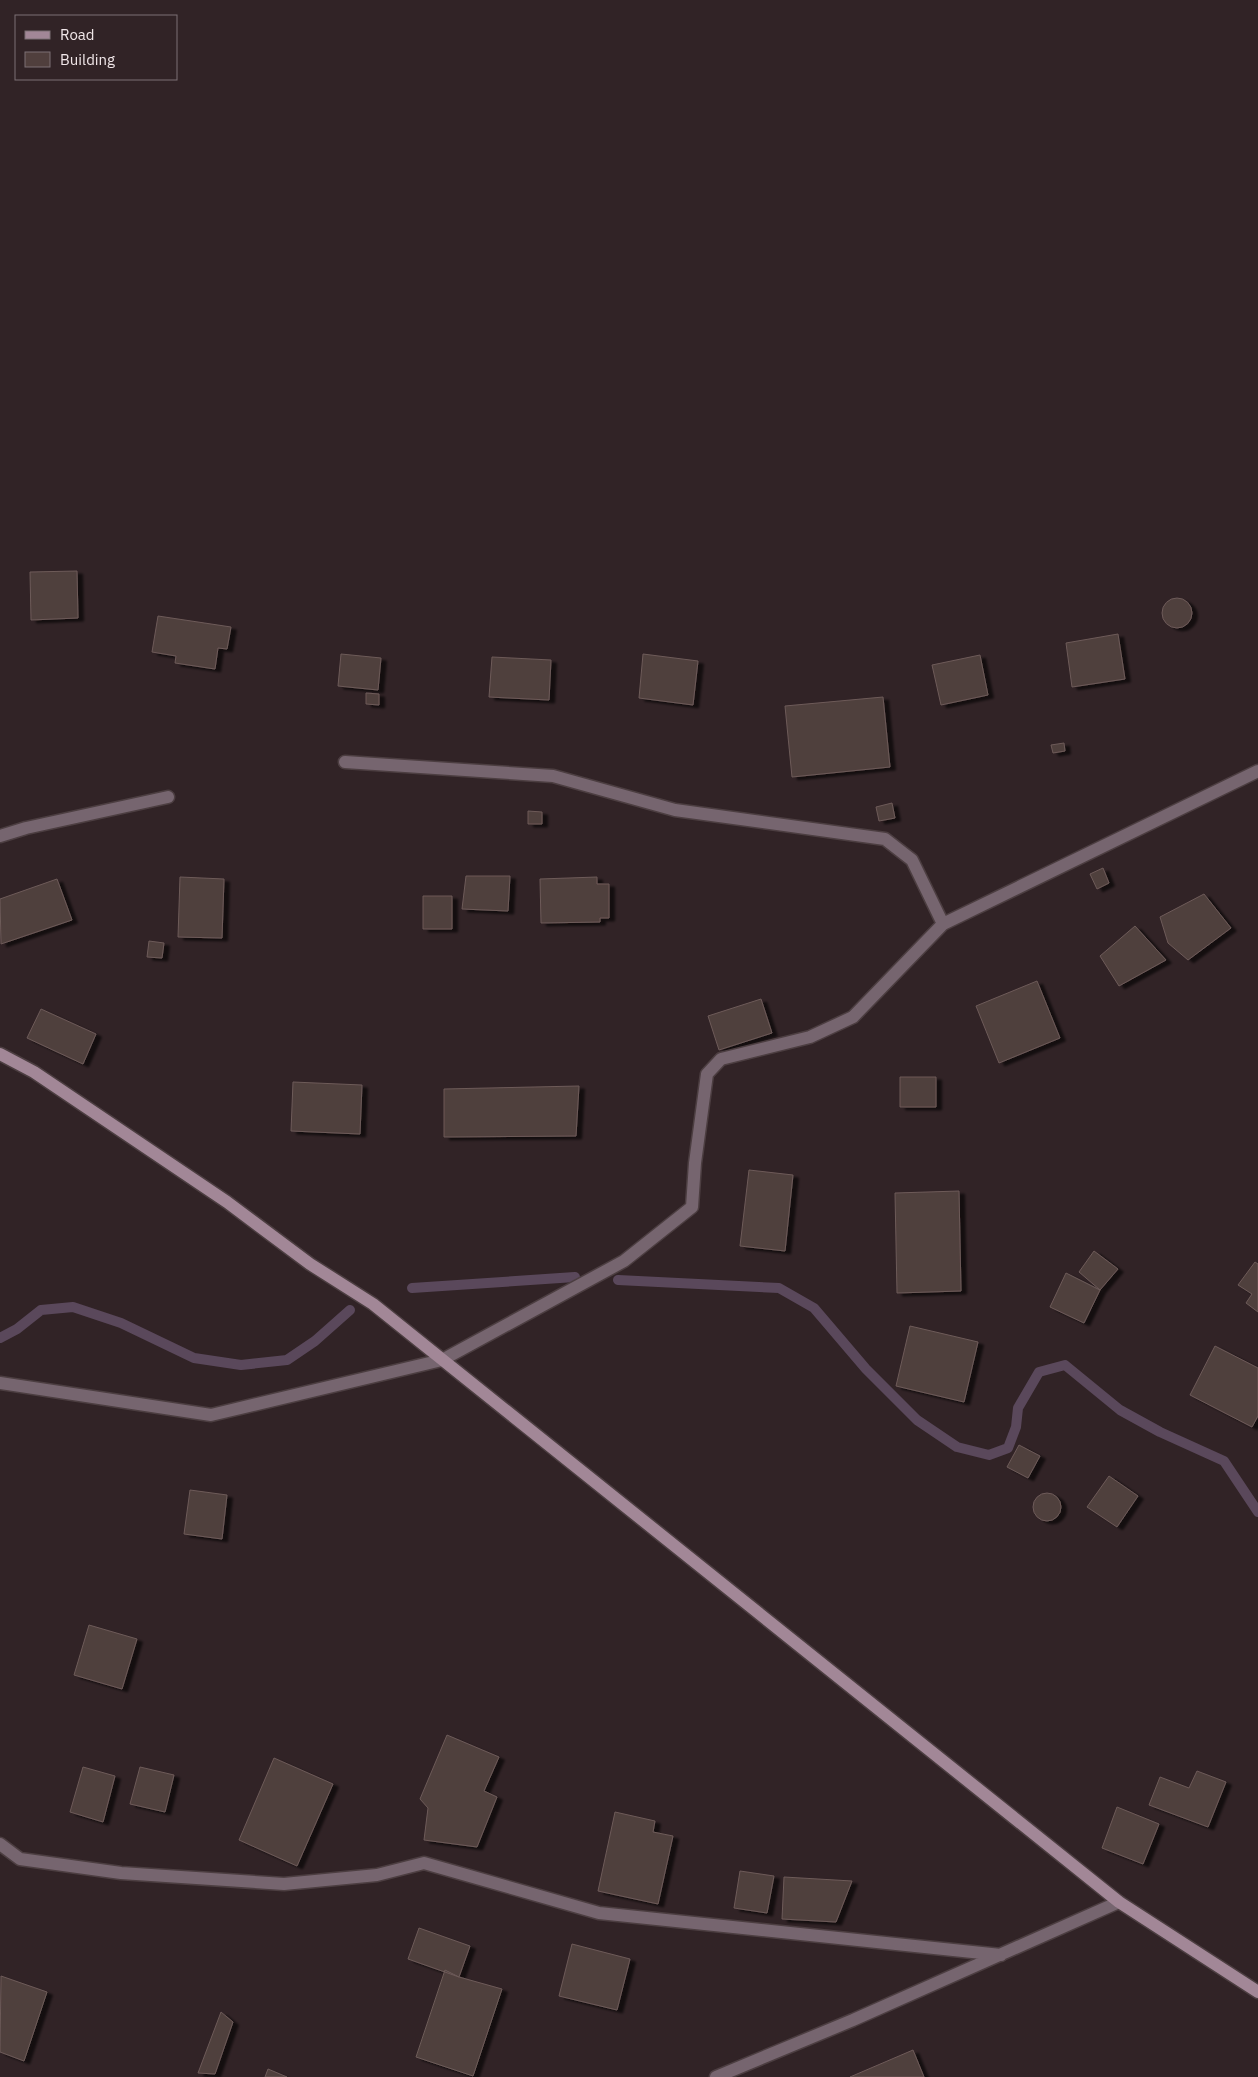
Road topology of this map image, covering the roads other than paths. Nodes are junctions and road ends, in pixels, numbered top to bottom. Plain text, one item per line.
1 (345, 762) dead end
2 (1258, 771) edge
3 (168, 797) dead end
4 (0, 836) edge
5 (943, 924) junction
6 (0, 1054) edge
7 (442, 1360) junction
8 (0, 1383) edge
9 (0, 1844) edge
10 (1119, 1902) junction
11 (1001, 1955) junction
12 (1258, 1992) edge
13 (730, 2074) edge
14 (716, 2077) edge

1 - 5 street
2 - 5 street
3 - 4 street
5 - 7 street
6 - 7 main road
7 - 8 street
7 - 10 main road
9 - 11 street
10 - 11 street
10 - 12 main road
11 - 13 street
13 - 14 street

